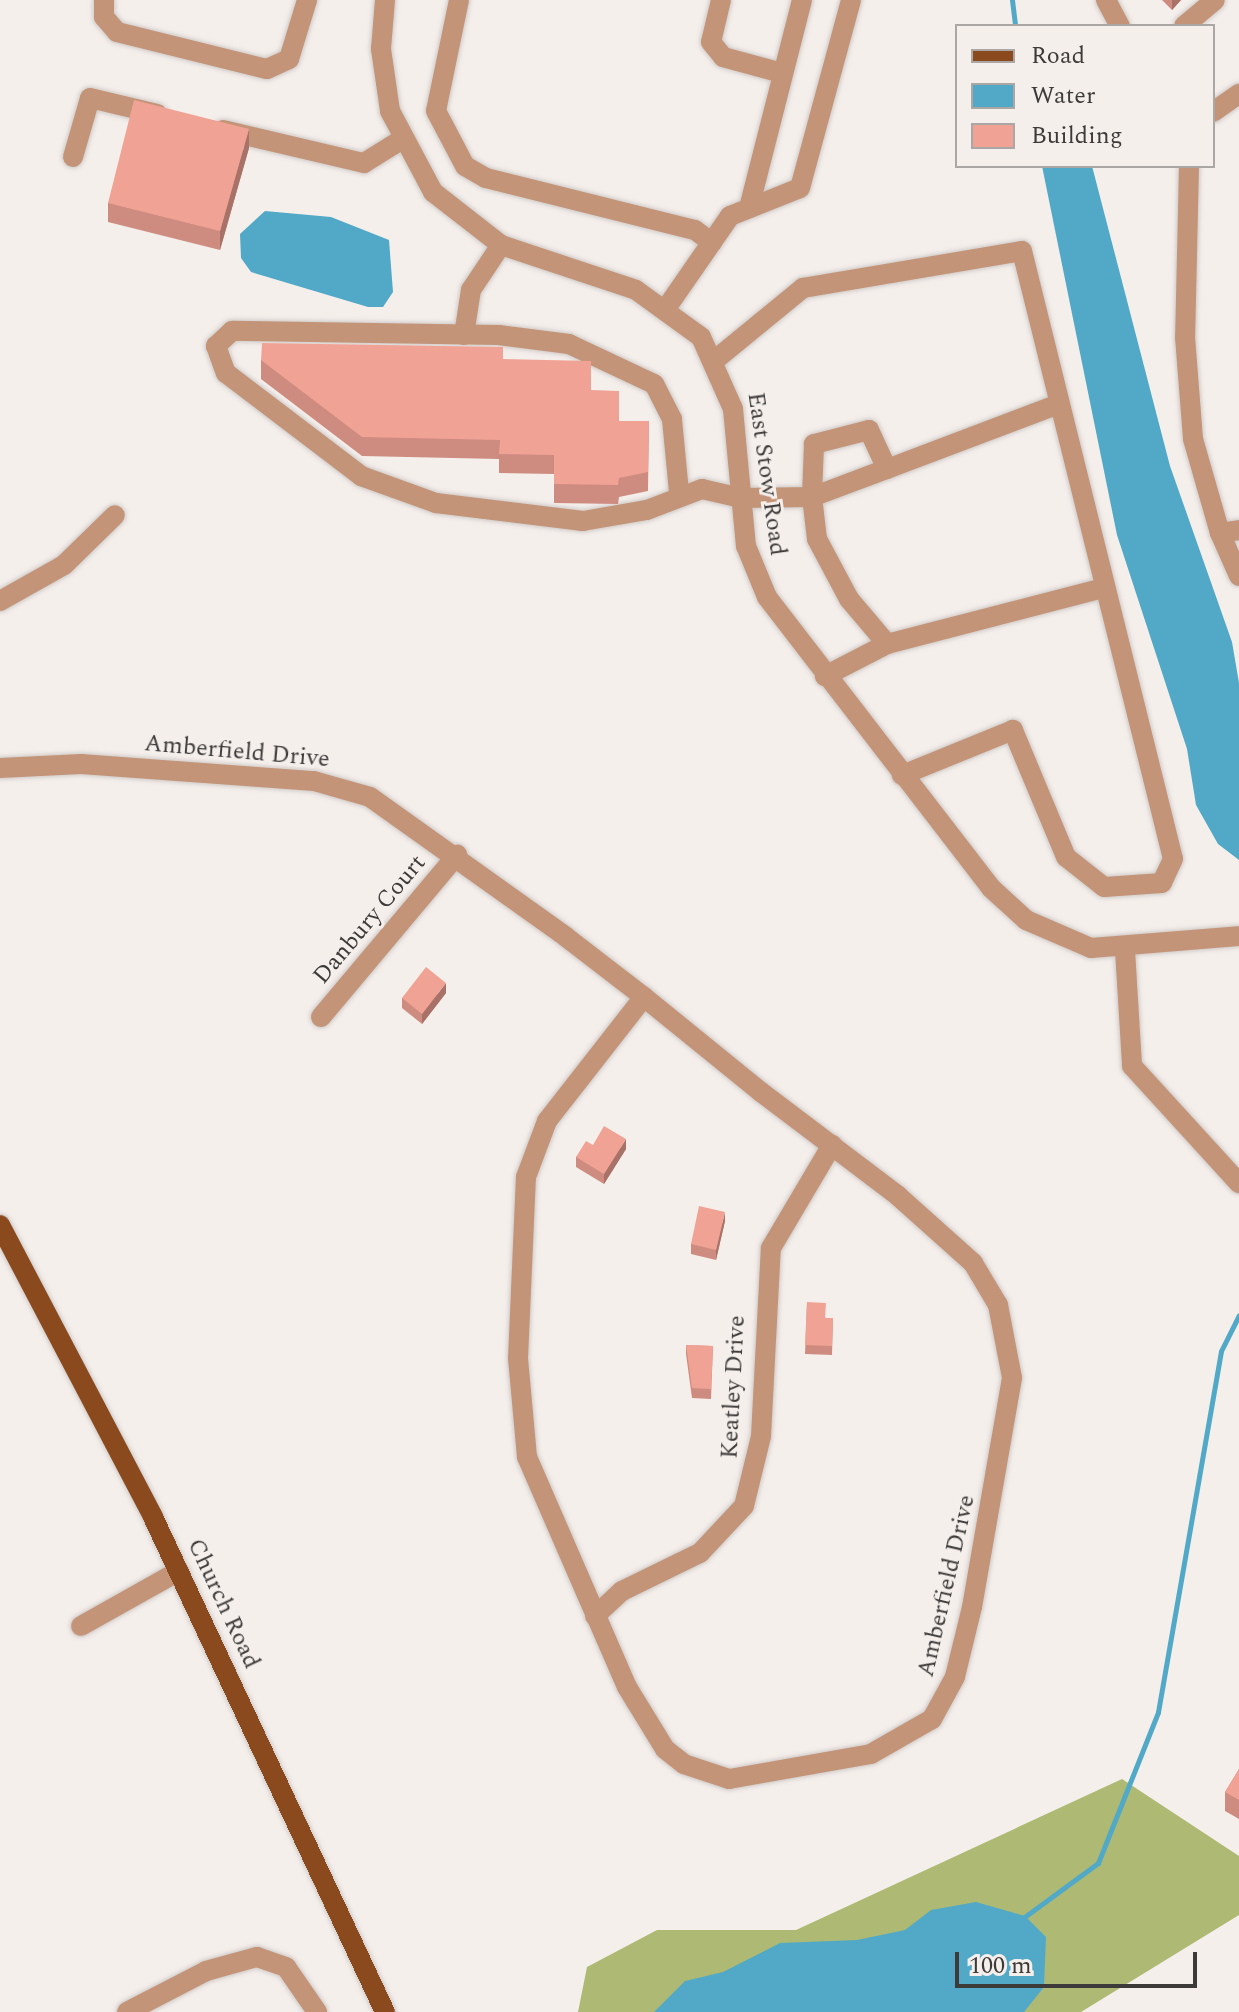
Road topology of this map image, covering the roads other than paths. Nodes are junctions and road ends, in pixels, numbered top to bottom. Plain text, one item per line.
1 (104, 0) edge
2 (307, 0) edge
3 (385, 0) edge
4 (459, 0) edge
5 (721, 0) edge
6 (802, 0) edge
7 (851, 0) edge
8 (1106, 0) edge
9 (1215, 0) edge
10 (1119, 24) edge
11 (1186, 24) edge
12 (782, 73) junction
13 (1239, 94) edge
14 (1215, 111) edge
15 (178, 119) edge
16 (207, 126) edge
17 (401, 140) junction
18 (73, 157) dead end
19 (1189, 168) edge
20 (750, 204) junction
21 (712, 243) junction
22 (501, 245) junction
23 (667, 307) junction
24 (464, 335) junction
25 (715, 360) junction
26 (1059, 404) junction
27 (887, 469) junction
28 (679, 492) junction
29 (812, 497) junction
30 (741, 498) junction
31 (115, 515) dead end
32 (1230, 532) edge
33 (1239, 576) edge
34 (1104, 588) junction
35 (0, 601) edge
36 (887, 644) junction
37 (825, 676) junction
38 (0, 768) edge
39 (902, 775) junction
40 (457, 855) junction
41 (1239, 936) edge
42 (1125, 950) junction
43 (644, 997) junction
44 (321, 1017) dead end
45 (832, 1145) junction
46 (1239, 1183) edge
47 (0, 1225) edge
48 (179, 1571) junction
49 (595, 1616) junction
50 (81, 1626) dead end
51 (127, 2012) edge
52 (317, 2012) edge
53 (385, 2012) edge

1 - 2 street
3 - 17 street, East Stow Road
4 - 21 street
5 - 12 street
6 - 12 street
7 - 20 street
8 - 10 street
9 - 11 street
12 - 20 street
13 - 14 street
15 - 18 street
16 - 17 street
17 - 22 street, East Stow Road
19 - 32 street
20 - 21 street
21 - 23 street
22 - 23 street, East Stow Road
22 - 24 street
23 - 25 street, East Stow Road
24 - 28 street
24 - 28 street
25 - 26 street
25 - 30 street, East Stow Road
26 - 27 street
26 - 34 street
27 - 29 street
27 - 29 street
28 - 30 street
29 - 30 street
29 - 36 street
30 - 37 street, East Stow Road
31 - 35 street
32 - 33 street
34 - 36 street
34 - 39 street
36 - 37 street
37 - 39 street, East Stow Road
38 - 40 street, Amberfield Drive
39 - 42 street, East Stow Road
40 - 43 street, Amberfield Drive
40 - 44 street, Danbury Court
41 - 42 street, East Stow Road
42 - 46 street
43 - 45 street, Amberfield Drive
43 - 49 street, Amberfield Drive
45 - 49 street, Keatley Drive
45 - 49 street, Amberfield Drive
47 - 48 main road, Church Road
48 - 50 street
48 - 53 main road, Church Road
51 - 52 street

